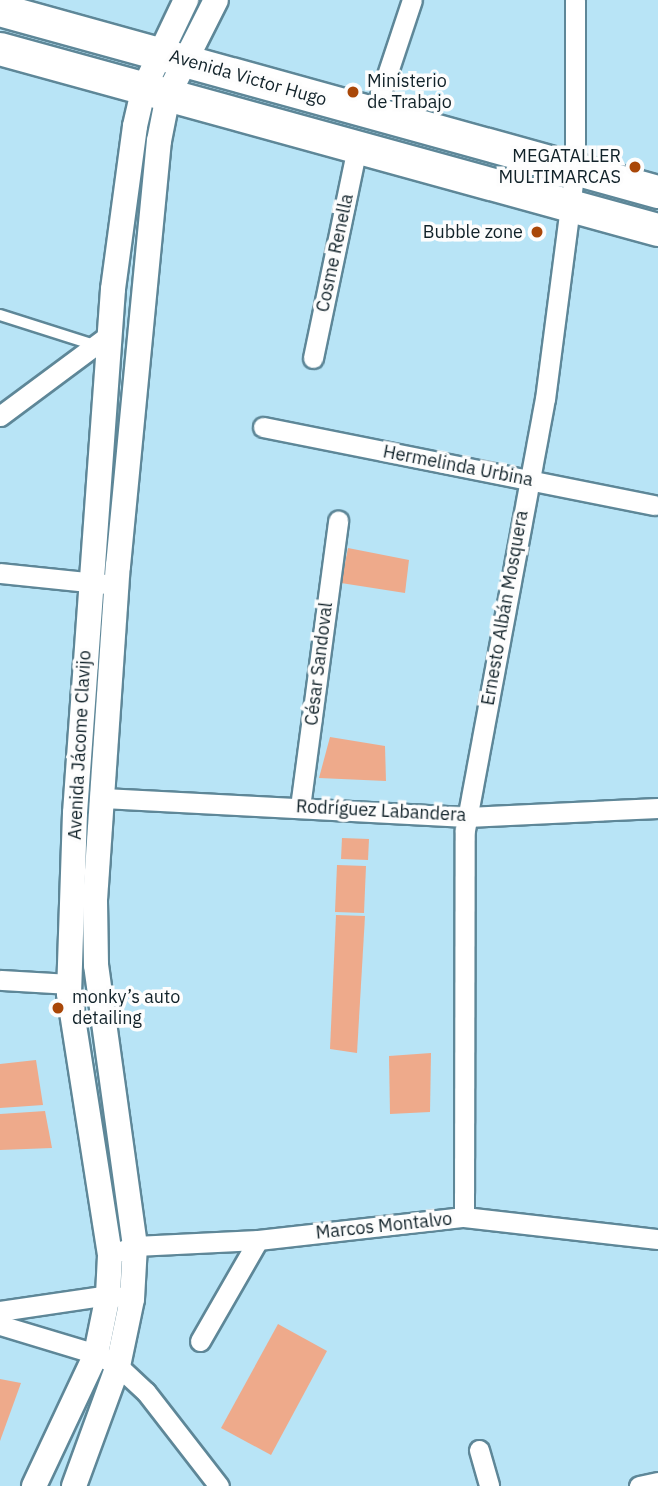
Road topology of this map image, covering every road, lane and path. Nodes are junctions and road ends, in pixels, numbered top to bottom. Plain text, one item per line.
1 (186, 0) edge
2 (216, 0) edge
3 (412, 0) edge
4 (575, 0) edge
5 (0, 10) edge
6 (0, 49) edge
7 (173, 57) junction
8 (156, 91) junction
9 (374, 114) junction
10 (356, 147) junction
11 (575, 168) junction
12 (658, 192) edge
13 (570, 205) junction
14 (658, 230) edge
15 (0, 315) edge
16 (101, 340) junction
17 (313, 358) dead end
18 (0, 416) edge
19 (262, 428) dead end
20 (527, 479) junction
21 (654, 505) dead end
22 (338, 521) dead end
23 (0, 573) edge
24 (90, 581) junction
25 (117, 585) junction
26 (103, 798) junction
27 (300, 807) junction
28 (658, 808) edge
29 (467, 817) junction
30 (0, 980) edge
31 (69, 984) junction
32 (464, 1217) junction
33 (658, 1239) edge
34 (258, 1240) junction
35 (135, 1247) junction
36 (110, 1255) junction
37 (120, 1297) junction
38 (0, 1311) edge
39 (0, 1325) edge
40 (200, 1341) dead end
41 (96, 1354) junction
42 (118, 1366) junction
43 (479, 1450) dead end
44 (658, 1482) edge
45 (34, 1486) edge
46 (74, 1486) edge
47 (219, 1486) edge
48 (489, 1486) edge
49 (639, 1486) edge

1 - 7 street, Avenida Jácome Clavijo
2 - 7 street, Avenida Jácome Clavijo
3 - 9 street
4 - 11 street, Ernesto Albán Mosquera
5 - 7 main road, Avenida Victor Hugo
6 - 8 main road, Avenida Victor Hugo
7 - 8 street, Avenida Jácome Clavijo
7 - 9 main road, Avenida Victor Hugo
8 - 10 main road, Avenida Victor Hugo
8 - 16 street, Avenida Jácome Clavijo
8 - 25 street, Avenida Jácome Clavijo
9 - 11 main road, Avenida Victor Hugo
10 - 13 main road, Avenida Victor Hugo
10 - 17 street, Cosme Renella
11 - 12 main road, Avenida Victor Hugo
11 - 13 street, Ernesto Albán Mosquera
13 - 14 main road, Avenida Victor Hugo
13 - 20 street, Ernesto Albán Mosquera
15 - 16 lane
16 - 18 street
16 - 24 street, Avenida Jácome Clavijo
19 - 20 street, Hermelinda Urbina
20 - 21 street, Hermelinda Urbina
20 - 29 street, Ernesto Albán Mosquera
22 - 27 street, César Sandoval
23 - 24 street
24 - 25 street
24 - 31 street, Avenida Jácome Clavijo
25 - 26 street, Avenida Jácome Clavijo
26 - 27 street, Rodríguez Labandera
26 - 35 street, Avenida Jácome Clavijo
27 - 29 street, Rodríguez Labandera
28 - 29 street, Rodríguez Labandera
29 - 32 street, Ernesto Albán Mosquera
30 - 31 street
31 - 36 street, Avenida Jácome Clavijo
32 - 33 street, Marcos Montalvo
32 - 34 street, Marcos Montalvo
34 - 35 street, Marcos Montalvo
34 - 40 street
35 - 36 street, Marcos Montalvo
35 - 37 street, Avenida Jácome Clavijo
36 - 37 street, Avenida Jácome Clavijo
37 - 38 street
37 - 41 street, Avenida Jácome Clavijo
37 - 42 street, Avenida Jácome Clavijo
39 - 41 street
41 - 42 street
41 - 45 street, Avenida Jácome Clavijo
42 - 46 street, Avenida Jácome Clavijo
42 - 47 street
43 - 48 street
44 - 49 street

